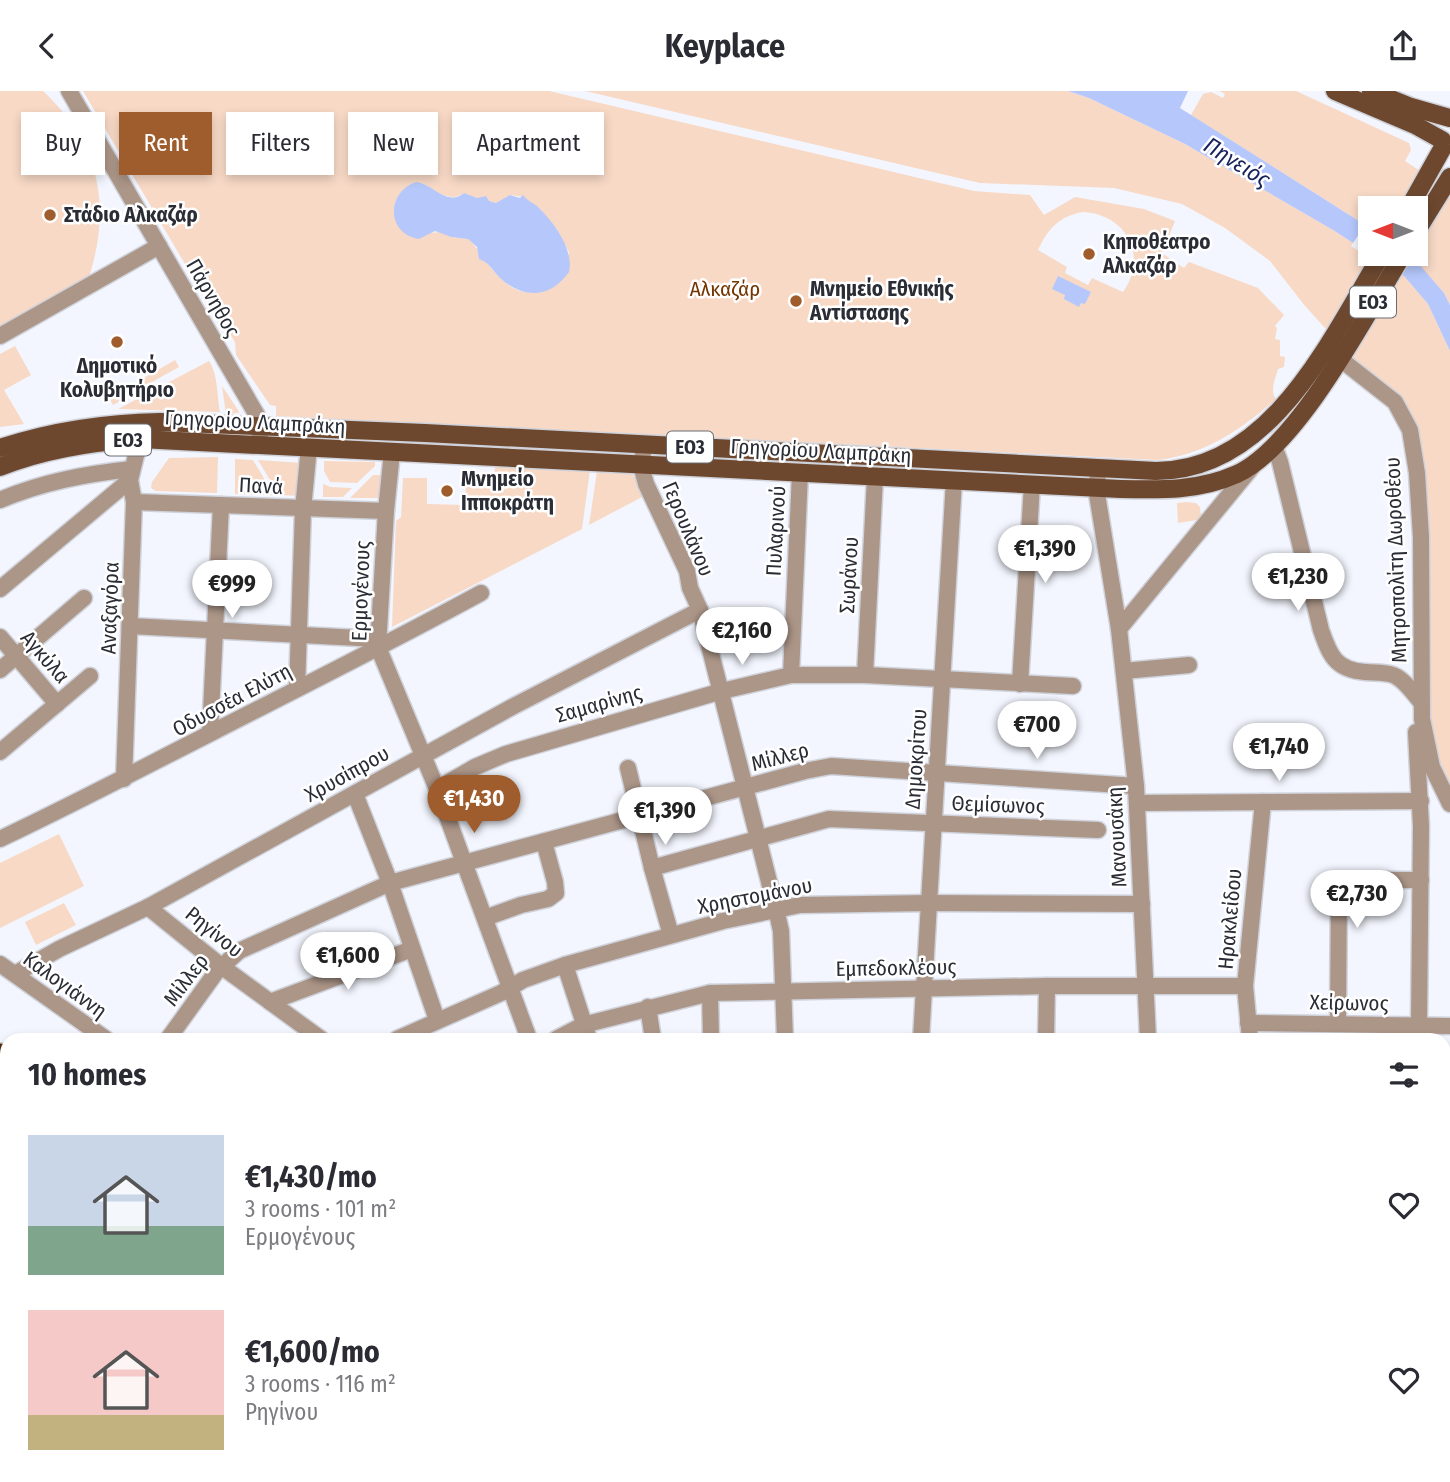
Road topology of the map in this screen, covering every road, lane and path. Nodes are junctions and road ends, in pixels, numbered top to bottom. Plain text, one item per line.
1 (69, 91) edge
2 (1335, 91) edge
3 (1371, 91) edge
4 (1450, 118) edge
5 (1446, 144) edge
6 (1442, 178) edge
7 (1422, 196) edge
8 (1428, 207) edge
9 (159, 246) junction
10 (1376, 266) edge
11 (1394, 266) edge
12 (0, 336) edge
13 (1334, 350) junction
14 (260, 421) junction
15 (310, 428) junction
16 (140, 439) junction
17 (260, 444) junction
18 (643, 444) junction
19 (1274, 446) junction
20 (309, 447) junction
21 (0, 448) edge
22 (392, 452) junction
23 (642, 464) junction
24 (1254, 465) junction
25 (0, 467) edge
26 (1099, 467) junction
27 (800, 473) junction
28 (131, 475) junction
29 (875, 477) junction
30 (954, 480) junction
31 (1032, 484) junction
32 (1096, 488) junction
33 (0, 500) edge
34 (134, 502) junction
35 (221, 505) junction
36 (303, 509) junction
37 (386, 510) junction
38 (0, 589) edge
39 (481, 593) dead end
40 (84, 598) dead end
41 (700, 610) junction
42 (130, 626) junction
43 (214, 628) junction
44 (1119, 629) junction
45 (299, 635) junction
46 (0, 637) edge
47 (378, 644) junction
48 (16, 656) junction
49 (1178, 661) dead end
50 (0, 670) edge
51 (1124, 671) junction
52 (791, 675) junction
53 (864, 675) junction
54 (90, 676) dead end
55 (942, 680) junction
56 (1020, 684) junction
57 (1073, 686) dead end
58 (297, 689) junction
59 (722, 691) junction
60 (1418, 698) junction
61 (57, 704) junction
62 (210, 733) junction
63 (0, 752) edge
64 (422, 755) junction
65 (628, 768) dead end
66 (936, 774) junction
67 (124, 779) junction
68 (1136, 786) junction
69 (745, 788) junction
70 (437, 789) junction
71 (355, 794) junction
72 (1420, 801) junction
73 (1263, 802) junction
74 (1137, 803) junction
75 (1450, 804) edge
76 (639, 817) junction
77 (933, 823) junction
78 (1098, 829) dead end
79 (758, 838) junction
80 (0, 839) edge
81 (544, 842) junction
82 (465, 864) junction
83 (652, 867) junction
84 (1421, 880) junction
85 (390, 883) junction
86 (929, 902) junction
87 (1142, 904) junction
88 (148, 907) junction
89 (776, 909) junction
90 (485, 918) junction
91 (671, 935) junction
92 (412, 949) junction
93 (0, 964) edge
94 (565, 965) junction
95 (221, 966) junction
96 (15, 974) junction
97 (1146, 985) junction
98 (1047, 986) junction
99 (1245, 986) junction
100 (510, 987) junction
101 (925, 988) junction
102 (784, 990) junction
103 (710, 993) junction
104 (270, 1002) junction
105 (648, 1007) junction
106 (438, 1020) junction
107 (1248, 1023) junction
108 (1338, 1024) junction
109 (1419, 1025) junction
110 (1450, 1026) edge
111 (586, 1032) edge
112 (98, 1033) edge
113 (172, 1033) edge
114 (313, 1033) edge
115 (410, 1033) edge
116 (527, 1033) edge
117 (652, 1033) edge
118 (711, 1033) edge
119 (785, 1033) edge
120 (921, 1033) edge
121 (1046, 1033) edge
122 (1148, 1033) edge
123 (1249, 1033) edge

1 - 9 street, Πάρνηθος
2 - 5 main road
3 - 4 main road
5 - 6 main road
6 - 7 main road
6 - 8 main road
9 - 12 street
9 - 14 street, Πάρνηθος
10 - 13 main road, Γρηγορίου Λαμπράκη / ΕΟ3
11 - 13 main road, Γρηγορίου Λαμπράκη / ΕΟ3
13 - 19 main road, Γρηγορίου Λαμπράκη / ΕΟ3
13 - 26 main road, Γρηγορίου Λαμπράκη / ΕΟ3
13 - 60 street, Μητροπολίτη Δωροθέου
14 - 15 main road, Γρηγορίου Λαμπράκη / ΕΟ3
14 - 17 street
14 - 21 main road, Γρηγορίου Λαμπράκη / ΕΟ3
15 - 18 main road, Γρηγορίου Λαμπράκη / ΕΟ3
15 - 20 main road
16 - 17 main road, Γρηγορίου Λαμπράκη / ΕΟ3
16 - 25 main road, Γρηγορίου Λαμπράκη / ΕΟ3
16 - 28 street, Αναξαγόρα
17 - 20 main road, Γρηγορίου Λαμπράκη / ΕΟ3
18 - 23 street, Γερουλάνου
18 - 26 main road, Γρηγορίου Λαμπράκη / ΕΟ3
19 - 24 main road, Γρηγορίου Λαμπράκη / ΕΟ3
19 - 60 street
20 - 22 main road, Γρηγορίου Λαμπράκη / ΕΟ3
20 - 36 street
22 - 23 main road, Γρηγορίου Λαμπράκη / ΕΟ3
22 - 37 street, Ερμογένους
23 - 27 main road, Γρηγορίου Λαμπράκη / ΕΟ3
23 - 41 street, Γερουλάνου
24 - 32 main road, Γρηγορίου Λαμπράκη / ΕΟ3
24 - 44 street
26 - 32 street, Μανουσάκη
27 - 29 main road, Γρηγορίου Λαμπράκη / ΕΟ3
27 - 52 street, Πυλαρινού
28 - 33 street
28 - 34 street, Αναξαγόρα
28 - 38 street
29 - 30 main road, Γρηγορίου Λαμπράκη / ΕΟ3
29 - 53 street, Σωράνου
30 - 31 main road, Γρηγορίου Λαμπράκη / ΕΟ3
30 - 55 street, Δημοκρίτου
31 - 32 main road, Γρηγορίου Λαμπράκη / ΕΟ3
31 - 56 street
32 - 44 street, Μανουσάκη
34 - 35 street, Πανά
34 - 42 street, Αναξαγόρα
35 - 36 street, Πανά
35 - 43 street
36 - 37 street, Πανά
36 - 45 street
37 - 47 street, Ερμογένους
39 - 47 street, Οδυσσέα Ελύτη
40 - 48 street
41 - 59 street, Γερουλάνου
41 - 64 street, Χρυσίπpου
42 - 43 street
42 - 67 street, Αναξαγόρα
43 - 45 street
43 - 62 street
44 - 51 street, Μανουσάκη
45 - 47 street
45 - 58 street
46 - 48 street, Αγκύλα
47 - 58 street, Οδυσσέα Ελύτη
47 - 64 street, Ερμογένους
48 - 50 street
48 - 61 street, Αγκύλα
49 - 51 street
51 - 68 street, Μανουσάκη
52 - 53 street, Σαμαρίνης
52 - 59 street, Σαμαρίνης
53 - 55 street, Σαμαρίνης
54 - 61 street
55 - 56 street, Σαμαρίνης
55 - 66 street, Δημοκρίτου
56 - 57 street, Σαμαρίνης
58 - 62 street, Οδυσσέα Ελύτη
59 - 69 street, Γερουλάνου
59 - 70 street, Σαμαρίνης
60 - 72 street, Μητροπολίτη Δωροθέου
60 - 75 street, Μητροπολίτη Δωροθέου
61 - 63 street
62 - 67 street, Οδυσσέα Ελύτη
64 - 70 street, Ερμογένους
64 - 71 street, Χρυσίπpου
65 - 76 street
66 - 68 street, Μίλλερ
66 - 69 street, Μίλλερ
66 - 77 street, Δημοκρίτου
67 - 80 street, Οδυσσέα Ελύτη
68 - 74 street, Μανουσάκη
69 - 76 street, Μίλλερ
69 - 79 street, Γερουλάνου
70 - 82 street, Ερμογένους
71 - 85 street
71 - 88 street, Χρυσίπpου
72 - 73 street
72 - 84 street, Μητροπολίτη Δωροθέου
73 - 74 street
73 - 99 street, Ηρακλείδου
74 - 87 street, Μανουσάκη
76 - 81 street, Μίλλερ
76 - 83 street
77 - 78 street, Θεμίσωνος
77 - 79 street, Θεμίσωνος
77 - 86 street, Δημοκρίτου
79 - 83 street, Θεμίσωνος
79 - 89 street, Γερουλάνου
81 - 82 street, Μίλλερ
81 - 90 street
82 - 85 street, Μίλλερ
82 - 90 street, Ερμογένους
83 - 91 street
84 - 108 street
84 - 109 street, Μητροπολίτη Δωροθέου
85 - 92 street
85 - 95 street, Μίλλερ
86 - 87 street, Χρηστομάνου
86 - 89 street, Χρηστομάνου
86 - 101 street, Δημοκρίτου
87 - 97 street, Μανουσάκη
88 - 95 street, Ρηγίνου
88 - 96 street, Χρυσίπpου
89 - 91 street, Χρηστομάνου
89 - 102 street, Γερουλάνου
90 - 100 street, Ερμογένους
91 - 94 street, Χρηστομάνου
92 - 104 street
92 - 106 street
93 - 96 street, Καλογιάννη
94 - 100 street, Χρηστομάνου
94 - 111 street
95 - 104 street, Ρηγίνου
95 - 113 street, Μίλλερ
96 - 112 street, Καλογιάννη
97 - 98 street, Εμπεδοκλέους
97 - 99 street, Εμπεδοκλέους
97 - 122 street, Μανουσάκη
98 - 101 street, Εμπεδοκλέους
98 - 121 street
99 - 107 street, Ηρακλείδου
100 - 106 street, Χρηστομάνου
100 - 116 street, Ερμογένους
101 - 102 street, Εμπεδοκλέους
101 - 120 street, Δημοκρίτου
102 - 103 street, Εμπεδοκλέους
102 - 119 street, Γερουλάνου
103 - 105 street, Εμπεδοκλέους
103 - 118 street
104 - 114 street, Ρηγίνου
105 - 111 street, Εμπεδοκλέους
105 - 117 street
106 - 115 street, Χρηστομάνου
107 - 108 street, Χείρωνος
107 - 123 street, Ηρακλείδου
108 - 109 street, Χείρωνος
109 - 110 street, Χείρωνος

